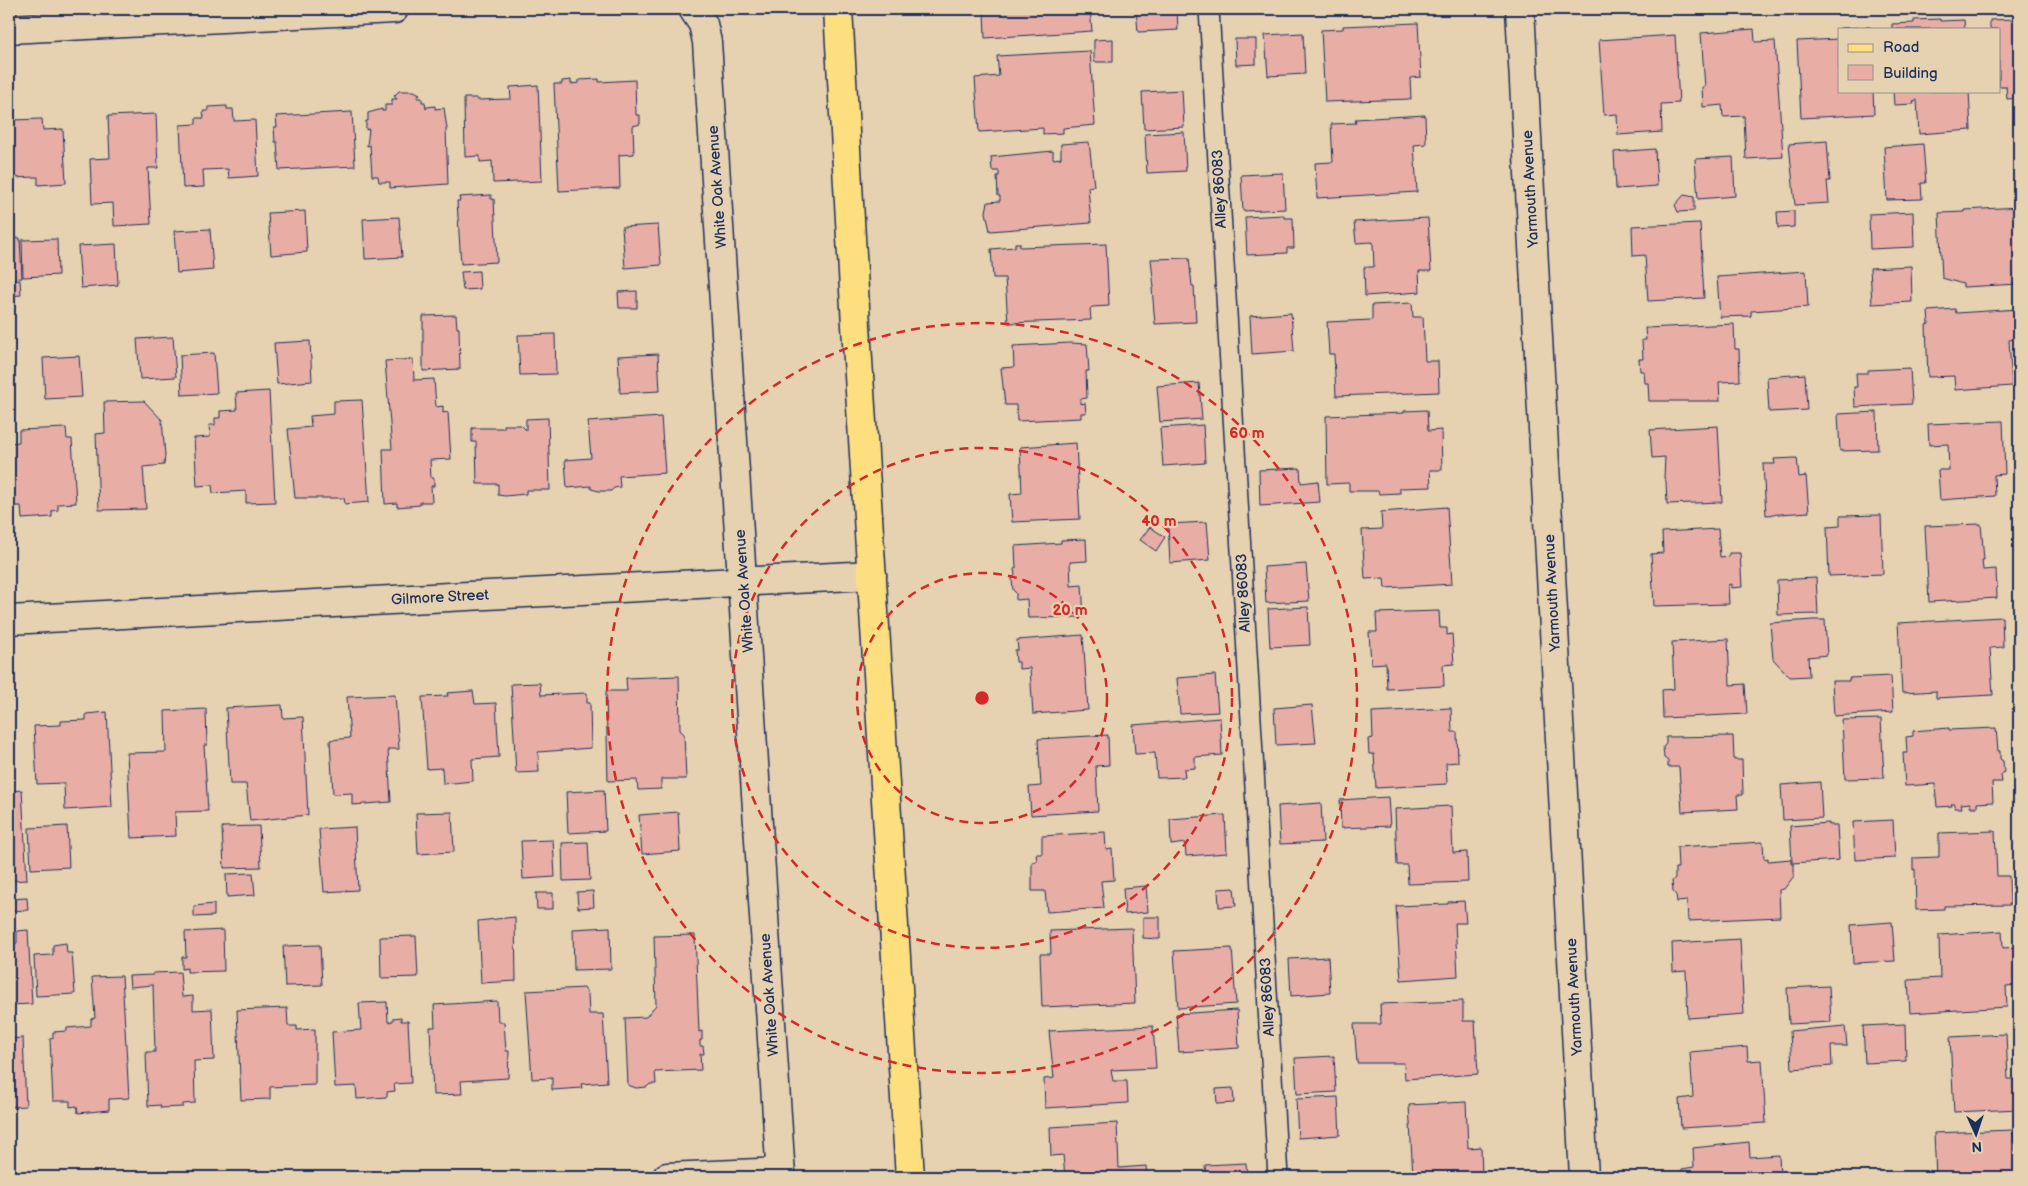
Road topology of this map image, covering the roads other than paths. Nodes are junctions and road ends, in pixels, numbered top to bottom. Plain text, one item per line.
1 (394, 9) edge
2 (693, 9) edge
3 (838, 9) edge
4 (1209, 9) edge
5 (1520, 9) edge
6 (9, 29) edge
7 (872, 575) junction
8 (744, 581) junction
9 (9, 620) edge
10 (781, 1174) edge
11 (667, 1177) edge
12 (910, 1177) edge
13 (1278, 1177) edge
14 (1584, 1177) edge

1 - 6 street
2 - 8 street, White Oak Avenue
3 - 7 main road
4 - 13 lane, Alley 86083
5 - 14 street, Yarmouth Avenue
7 - 8 street, Gilmore Street
7 - 12 main road
8 - 9 street, Gilmore Street
8 - 10 street, White Oak Avenue
10 - 11 street

